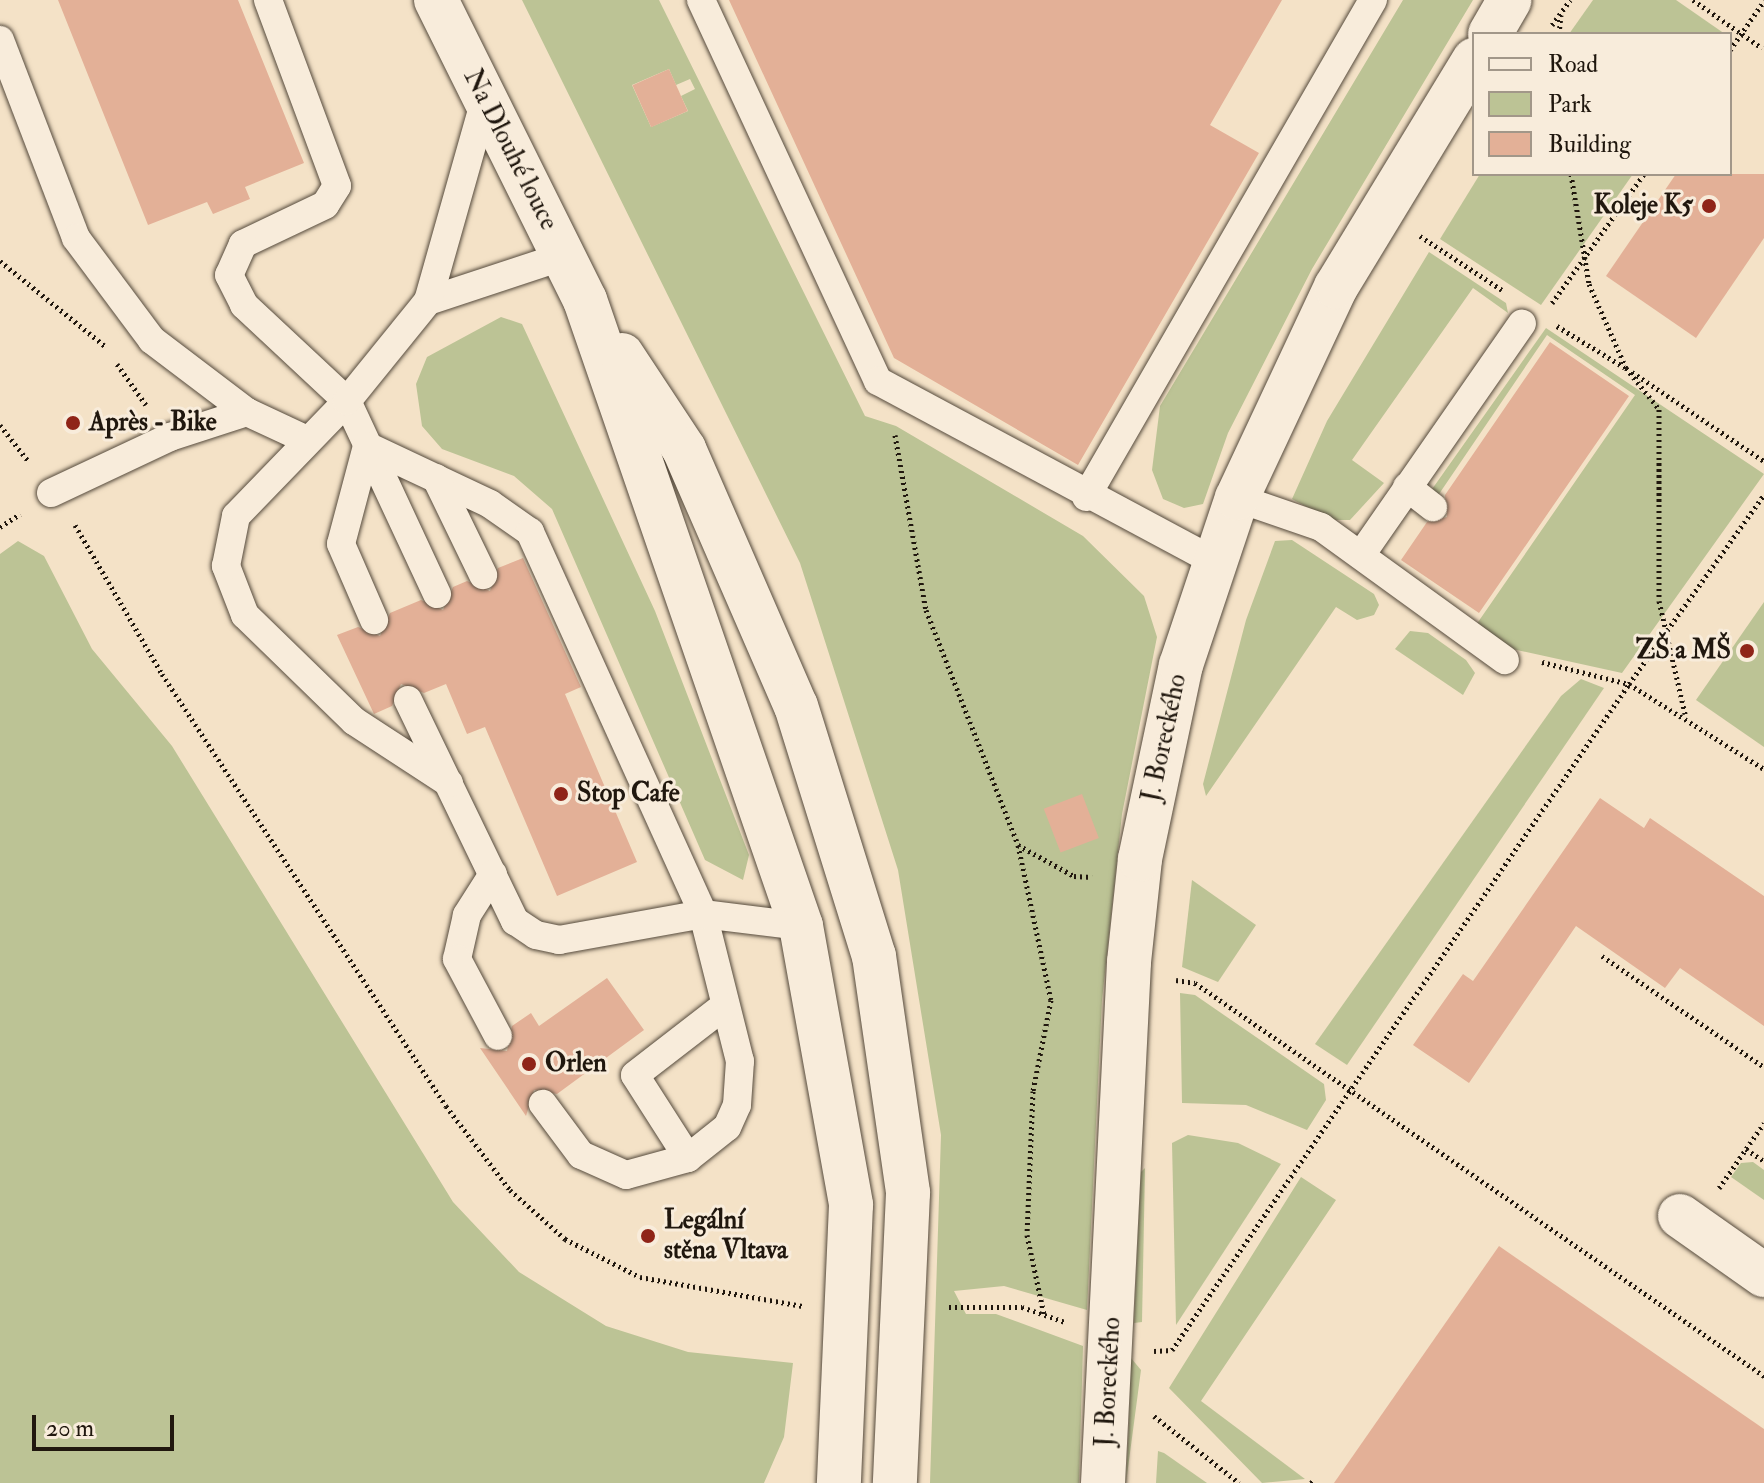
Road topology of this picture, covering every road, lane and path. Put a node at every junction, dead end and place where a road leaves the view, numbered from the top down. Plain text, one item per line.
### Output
1 (268, 0) edge
2 (436, 0) edge
3 (701, 0) edge
4 (1373, 0) edge
5 (1510, 0) edge
6 (1570, 0) edge
7 (1693, 0) edge
8 (1764, 1) edge
9 (1562, 10) junction
10 (1491, 32) edge
11 (1548, 32) edge
12 (1559, 32) edge
13 (1742, 33) junction
14 (0, 40) edge
15 (1732, 47) edge
16 (1762, 48) edge
17 (1472, 63) edge
18 (484, 103) junction
19 (1571, 176) edge
20 (1643, 176) edge
21 (1426, 221) dead end
22 (1417, 234) junction
23 (1410, 247) dead end
24 (564, 256) junction
25 (0, 261) edge
26 (1584, 261) junction
27 (1507, 293) dead end
28 (585, 300) junction
29 (428, 301) junction
30 (1522, 323) dead end
31 (1626, 368) junction
32 (347, 401) junction
33 (247, 412) junction
34 (0, 425) edge
35 (894, 431) dead end
36 (170, 437) junction
37 (307, 440) junction
38 (367, 446) junction
39 (1764, 461) edge
40 (436, 478) junction
41 (1407, 487) junction
42 (51, 493) junction
43 (1764, 495) edge
44 (1086, 497) junction
45 (1237, 498) junction
46 (1433, 507) dead end
47 (1361, 555) junction
48 (1213, 561) junction
49 (483, 575) dead end
50 (437, 594) dead end
51 (374, 620) dead end
52 (1667, 628) junction
53 (1505, 660) joint
54 (1629, 684) junction
55 (408, 700) dead end
56 (1686, 715) junction
57 (1764, 769) edge
58 (449, 783) junction
59 (1018, 845) junction
60 (493, 874) junction
61 (1137, 879) junction
62 (703, 914) junction
63 (801, 926) junction
64 (1602, 956) dead end
65 (1170, 965) dead end
66 (1169, 979) junction
67 (1169, 994) dead end
68 (723, 1007) junction
69 (498, 1036) dead end
70 (1764, 1067) edge
71 (1348, 1088) junction
72 (543, 1104) dead end
73 (1764, 1123) edge
74 (1746, 1149) junction
75 (688, 1158) junction
76 (1764, 1161) edge
77 (1687, 1221) joint
78 (1764, 1275) edge
79 (815, 1306) dead end
80 (936, 1307) dead end
81 (1044, 1314) junction
82 (1074, 1325) dead end
83 (1158, 1338) dead end
84 (1158, 1354) junction
85 (1157, 1366) dead end
86 (1764, 1376) edge
87 (1155, 1405) dead end
88 (839, 1483) edge
89 (895, 1483) edge
90 (1103, 1483) edge
91 (1239, 1483) edge

1 - 32 lane
2 - 18 main road, Na Dlouhé louce
3 - 44 lane
4 - 44 lane
5 - 10 main road
6 - 9 path
7 - 13 path
8 - 13 path
9 - 11 path
9 - 12 path
13 - 15 path
13 - 16 path
14 - 33 lane
17 - 45 main road, J. Boreckého
18 - 24 main road, Na Dlouhé louce
18 - 29 lane
19 - 26 path
20 - 26 path
21 - 22 path
22 - 23 path
22 - 27 path
24 - 28 main road, Na Dlouhé louce
24 - 29 lane
25 - 36 path
26 - 31 path
26 - 31 path
28 - 63 main road
28 - 89 main road
29 - 32 lane
30 - 41 lane
31 - 39 path
31 - 52 path
32 - 37 lane
32 - 38 lane
33 - 36 lane
33 - 37 lane
34 - 42 path
35 - 59 path
36 - 42 lane
37 - 58 lane
38 - 40 lane
38 - 50 lane
38 - 51 lane
40 - 49 lane
40 - 62 lane
41 - 46 lane
41 - 47 lane
42 - 79 path
43 - 52 path
44 - 48 lane
45 - 47 lane
45 - 48 main road, J. Boreckého
47 - 53 lane
48 - 61 main road, J. Boreckého
52 - 54 path
52 - 56 path
53 - 54 path
54 - 56 path
54 - 71 path
55 - 58 lane
56 - 57 path
58 - 60 lane
59 - 61 path
59 - 81 path
60 - 62 lane
60 - 69 lane
61 - 90 main road, J. Boreckého
62 - 63 lane
62 - 68 lane
63 - 88 main road
64 - 70 path
65 - 66 path
66 - 67 path
66 - 71 path
68 - 75 lane
68 - 75 lane
71 - 84 path
71 - 86 path
72 - 75 lane
73 - 74 path
74 - 76 path
74 - 77 path
77 - 78 main road
80 - 81 path
81 - 82 path
83 - 84 path
84 - 85 path
87 - 91 path

